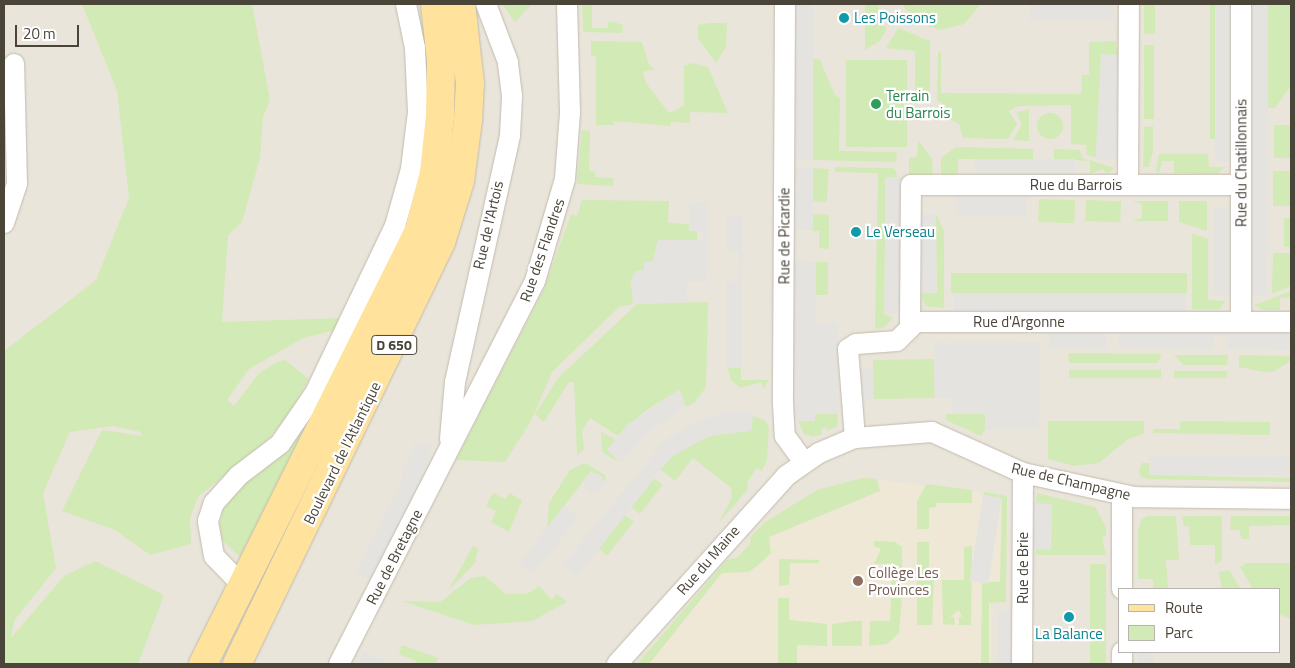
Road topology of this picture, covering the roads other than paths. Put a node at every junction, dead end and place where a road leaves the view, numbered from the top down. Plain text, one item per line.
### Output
1 (406, 4) edge
2 (436, 4) edge
3 (461, 4) edge
4 (486, 4) edge
5 (567, 4) edge
6 (785, 4) edge
7 (1129, 4) edge
8 (1241, 4) edge
9 (14, 64) dead end
10 (10, 96) edge
11 (1128, 185) junction
12 (1241, 185) junction
13 (4, 223) edge
14 (1242, 322) junction
15 (1291, 322) edge
16 (910, 324) junction
17 (855, 438) junction
18 (449, 449) junction
19 (804, 462) junction
20 (1023, 473) junction
21 (1122, 495) junction
22 (1291, 499) edge
23 (240, 583) junction
24 (1122, 588) edge
25 (203, 664) edge
26 (237, 664) edge
27 (339, 664) edge
28 (617, 664) edge
29 (1022, 664) edge

1 - 23 street
2 - 23 main road, Boulevard de l'Atlantique / D 650
3 - 26 main road, Boulevard de l'Atlantique / D 650
4 - 18 street, Rue de l'Artois
5 - 18 street, Rue des Flandres
6 - 19 street, Rue de Picardie
7 - 11 street
8 - 12 street, Rue du Chatillonnais
9 - 10 street
10 - 13 street
11 - 12 street, Rue du Barrois
11 - 16 street, Rue du Barrois
12 - 14 street, Rue du Chatillonnais
14 - 15 street, Rue d'Argonne
14 - 16 street, Rue d'Argonne
16 - 17 street
17 - 19 street, Rue de Champagne
17 - 20 street, Rue de Champagne
18 - 27 street, Rue de Bretagne
19 - 28 street, Rue du Maine
20 - 21 street, Rue de Champagne
20 - 29 street, Rue de Brie
21 - 22 street, Rue de Champagne
21 - 24 street
23 - 25 main road, Boulevard de l'Atlantique / D 650

